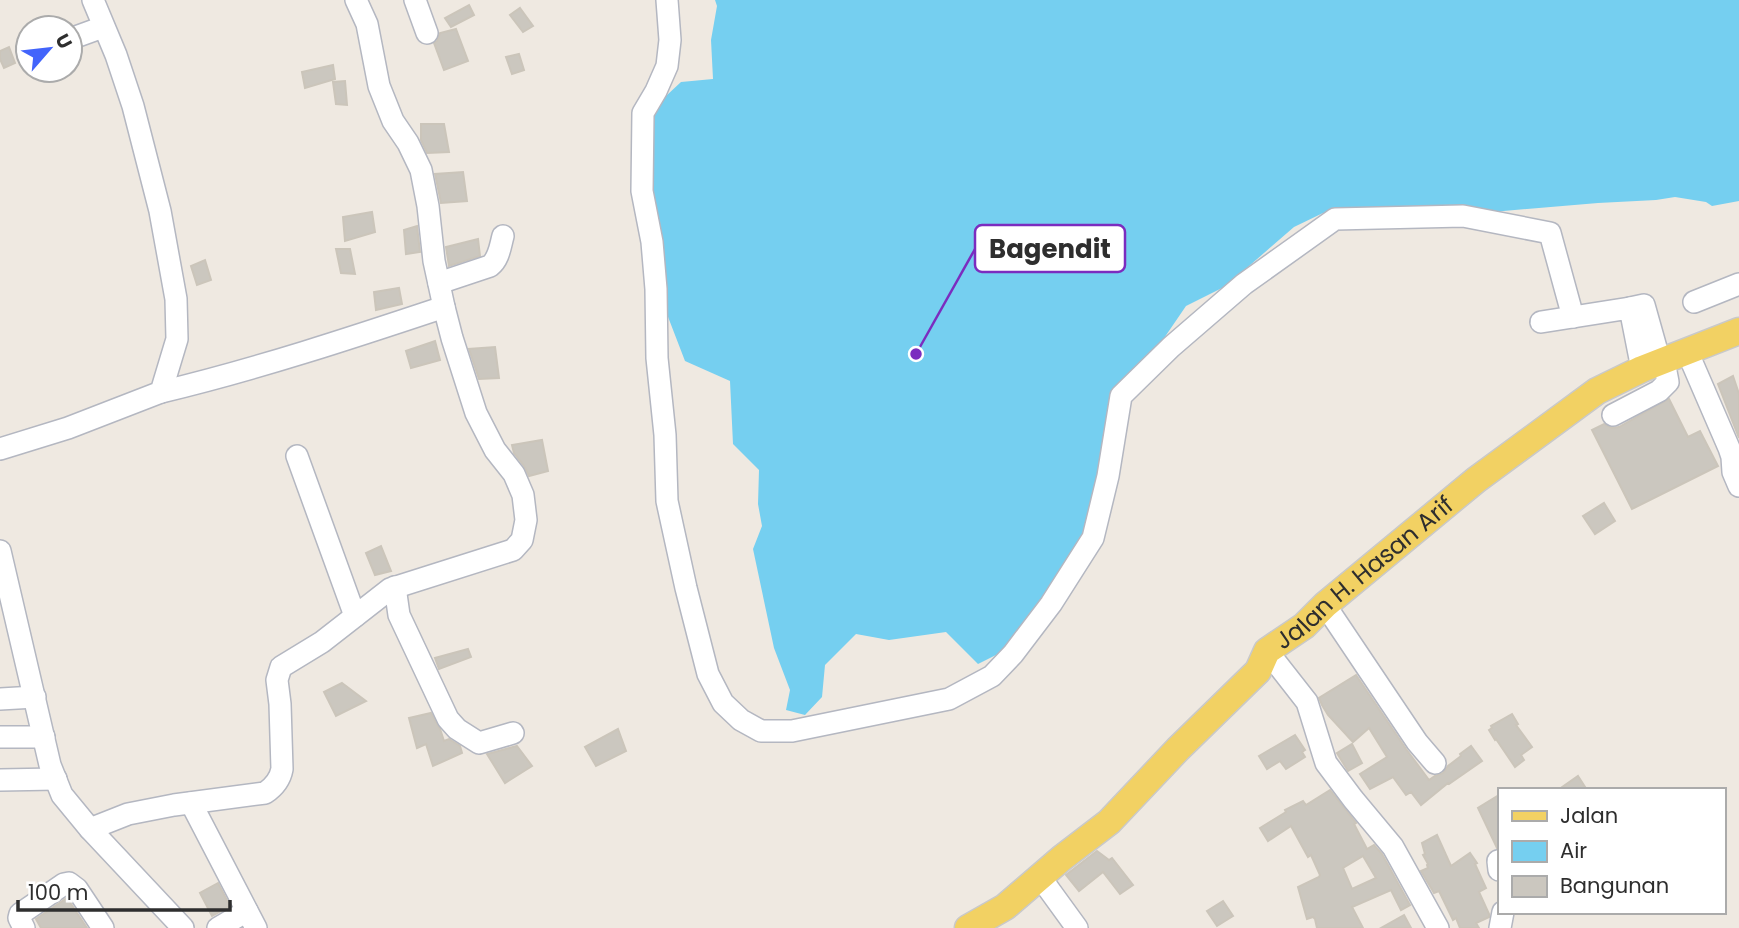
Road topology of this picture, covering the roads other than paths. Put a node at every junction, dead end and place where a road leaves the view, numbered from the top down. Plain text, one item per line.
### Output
1 (93, 0) edge
2 (356, 0) edge
3 (415, 0) edge
4 (667, 0) edge
5 (103, 27) junction
6 (427, 33) dead end
7 (84, 34) edge
8 (502, 236) dead end
9 (439, 283) junction
10 (1739, 284) edge
11 (1694, 302) dead end
12 (444, 307) junction
13 (1573, 317) junction
14 (1541, 323) dead end
15 (1739, 331) edge
16 (1663, 361) junction
17 (161, 392) junction
18 (1613, 415) dead end
19 (0, 449) edge
20 (297, 456) dead end
21 (1739, 486) edge
22 (0, 551) edge
23 (395, 587) junction
24 (1325, 605) junction
25 (355, 616) junction
26 (1267, 652) junction
27 (34, 697) junction
28 (0, 699) edge
29 (513, 733) dead end
30 (0, 737) edge
31 (44, 737) junction
32 (1436, 763) dead end
33 (55, 779) junction
34 (0, 780) edge
35 (191, 803) junction
36 (90, 829) junction
37 (1040, 877) junction
38 (251, 919) edge
39 (24, 928) edge
40 (103, 928) edge
41 (183, 928) edge
42 (218, 928) edge
43 (968, 928) edge
44 (1077, 928) edge
45 (1438, 928) edge

1 - 5 street
2 - 9 street
3 - 6 street
4 - 13 street
5 - 7 street
5 - 17 street
8 - 9 street
9 - 12 street
10 - 11 street
12 - 17 street
12 - 23 street
13 - 14 street
13 - 16 street
15 - 16 main road, Jalan H. Hasan Arif
16 - 18 street
16 - 21 street
16 - 24 main road, Jalan H. Hasan Arif
17 - 19 street
20 - 25 street
22 - 27 street
23 - 25 street
23 - 29 street
24 - 26 main road, Jalan H. Hasan Arif
24 - 32 street
25 - 35 street
26 - 37 main road, Jalan H. Hasan Arif
26 - 45 street
27 - 28 street
27 - 31 street
30 - 31 street
31 - 33 street
33 - 34 street
33 - 36 street
35 - 36 street
35 - 38 street
36 - 41 street
37 - 43 main road, Jalan H. Hasan Arif
37 - 44 street
38 - 42 street
39 - 40 street

